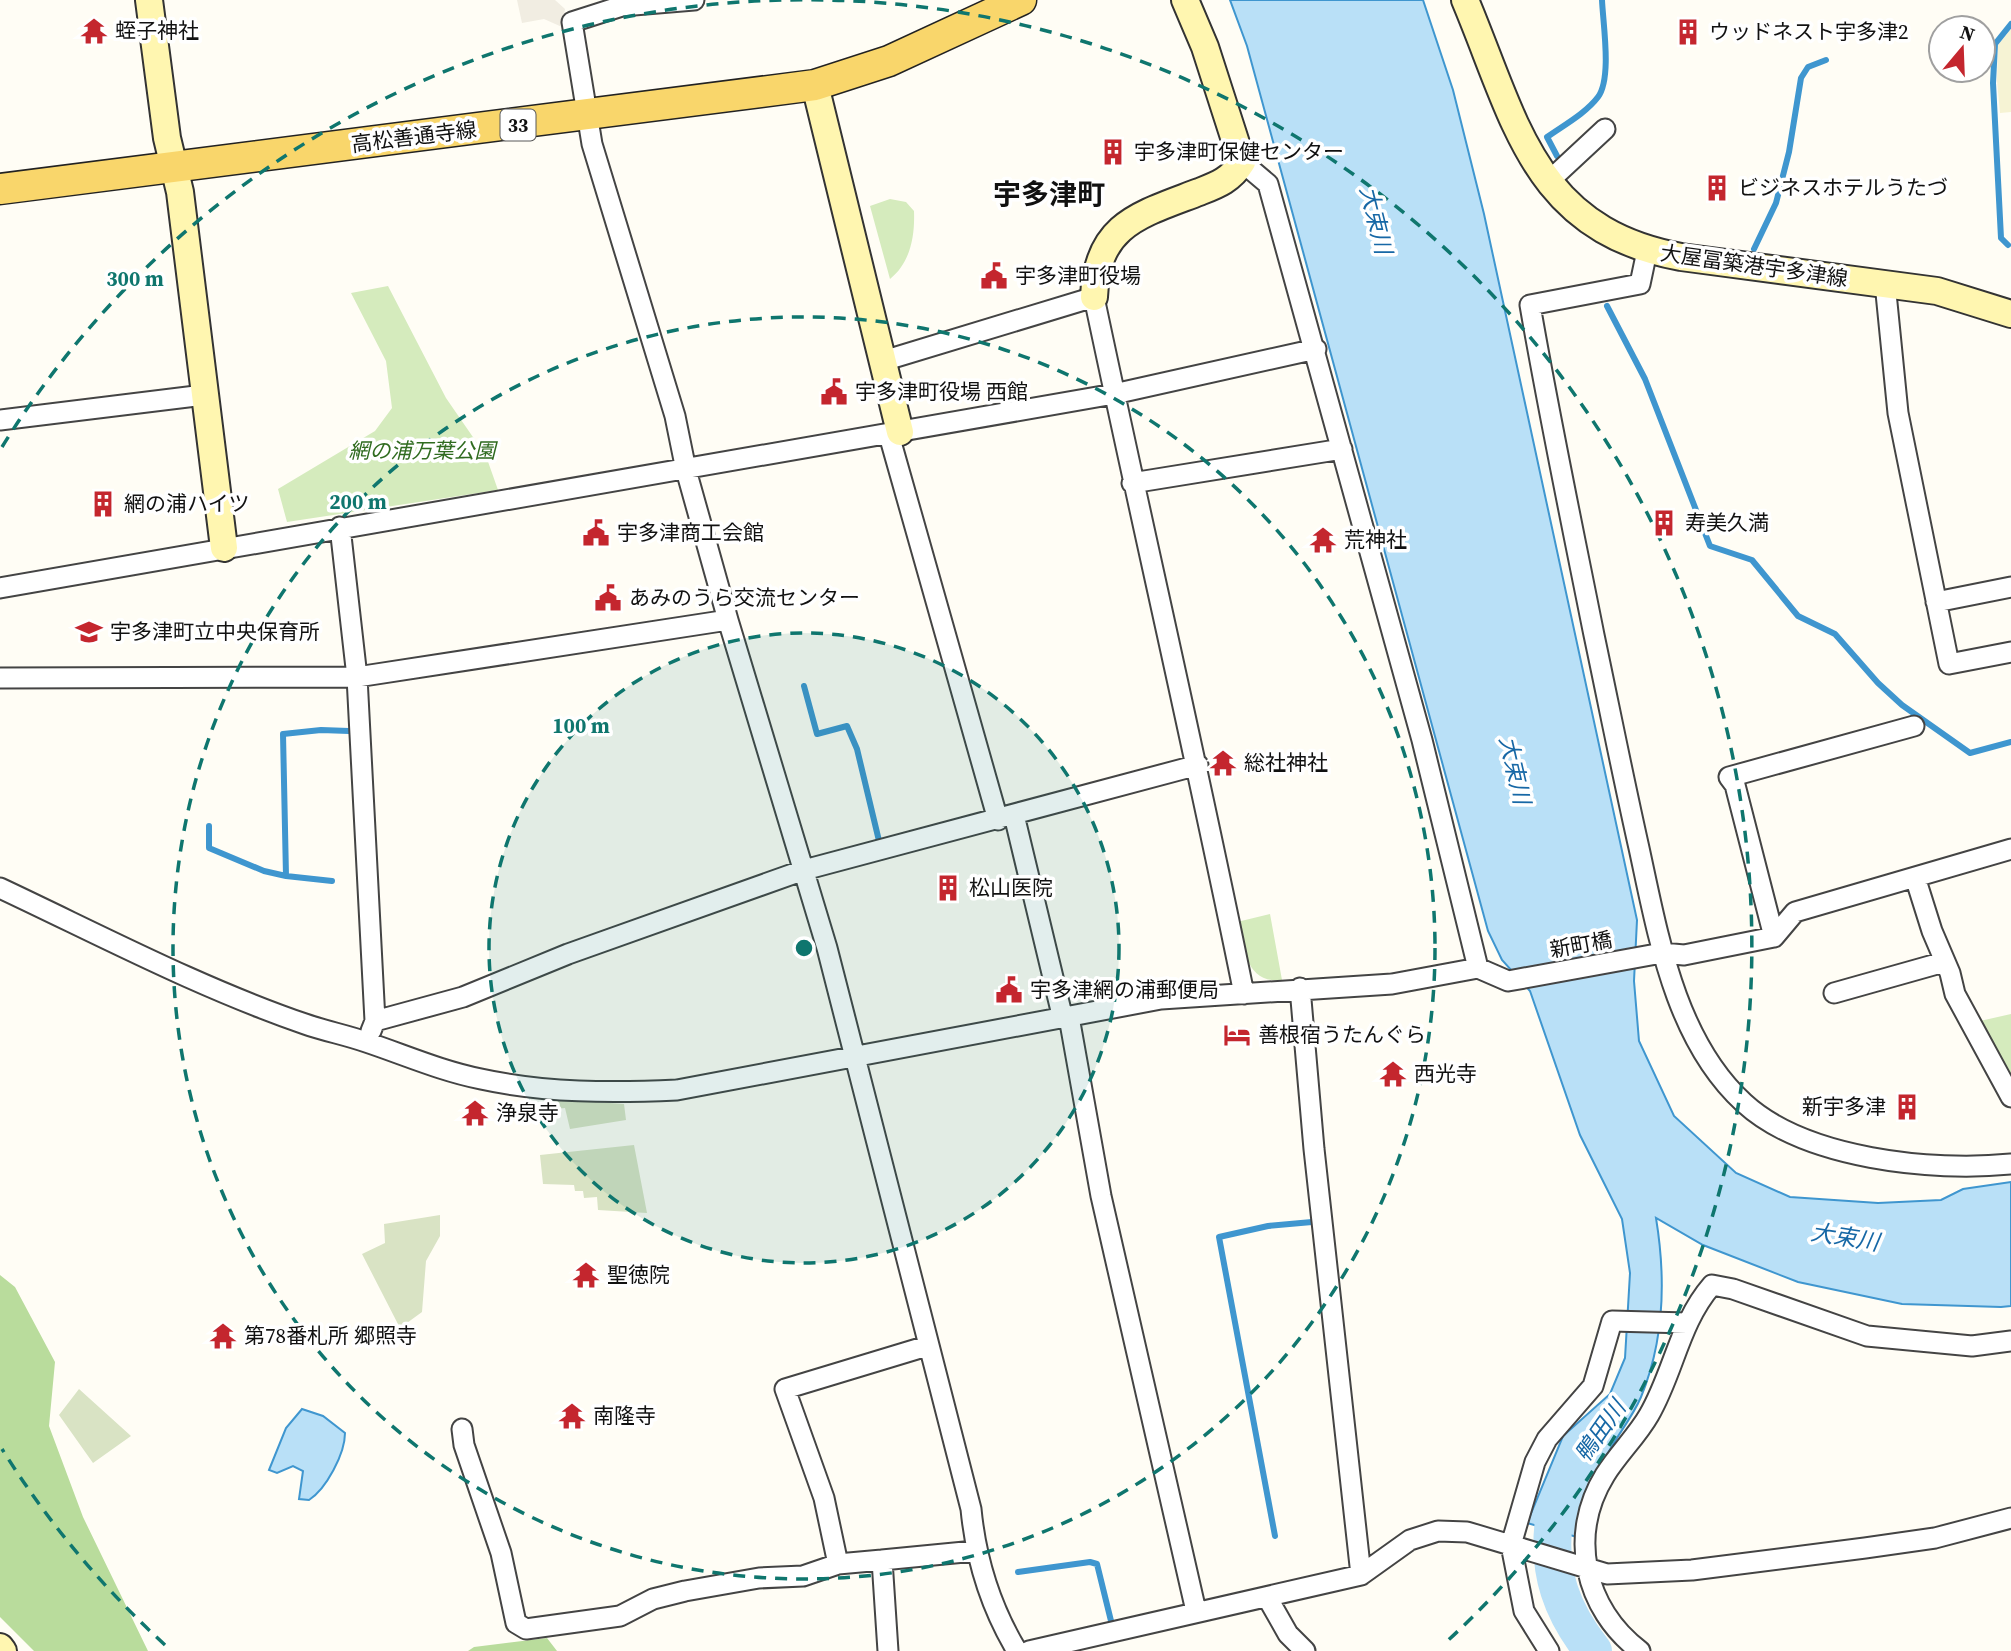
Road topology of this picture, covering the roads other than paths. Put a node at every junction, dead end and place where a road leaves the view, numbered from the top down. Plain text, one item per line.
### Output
1 (149, 0) edge
2 (694, 0) edge
3 (1020, 0) edge
4 (1185, 0) edge
5 (1465, 0) edge
6 (621, 3) edge
7 (815, 85) junction
8 (587, 116) junction
9 (1605, 130) dead end
10 (1242, 162) junction
11 (173, 167) junction
12 (1548, 182) junction
13 (0, 189) edge
14 (1647, 251) junction
15 (1885, 283) junction
16 (1094, 297) junction
17 (2011, 314) edge
18 (1316, 349) junction
19 (883, 361) junction
20 (1114, 394) junction
21 (204, 395) junction
22 (0, 420) edge
23 (895, 433) junction
24 (1342, 449) junction
25 (686, 470) junction
26 (1132, 483) junction
27 (340, 527) junction
28 (224, 548) junction
29 (2011, 587) edge
30 (0, 588) edge
31 (1936, 602) junction
32 (729, 620) junction
33 (2011, 652) edge
34 (357, 677) junction
35 (0, 678) edge
36 (1914, 726) dead end
37 (1198, 765) junction
38 (1006, 817) junction
39 (2011, 849) edge
40 (804, 870) junction
41 (1915, 877) junction
42 (0, 888) edge
43 (1774, 937) junction
44 (1662, 953) junction
45 (1944, 962) junction
46 (1478, 968) junction
47 (1300, 988) junction
48 (1834, 993) dead end
49 (1244, 994) junction
50 (1066, 1018) junction
51 (375, 1021) junction
52 (368, 1042) junction
53 (854, 1055) junction
54 (2011, 1097) edge
55 (2011, 1164) edge
56 (1686, 1323) junction
57 (2011, 1341) edge
58 (928, 1346) junction
59 (462, 1429) dead end
60 (2011, 1518) edge
61 (1511, 1545) junction
62 (975, 1551) junction
63 (882, 1560) junction
64 (838, 1564) junction
65 (1585, 1566) junction
66 (1362, 1575) junction
67 (1268, 1597) junction
68 (1196, 1611) junction
69 (888, 1651) edge
70 (1017, 1651) edge
71 (1029, 1651) edge
72 (1305, 1651) edge
73 (1549, 1651) edge
74 (1640, 1651) edge

1 - 11 street
2 - 6 street
3 - 7 main road, 高松善通寺線 / 33
4 - 10 street
5 - 12 street, 大屋冨築港宇多津線
6 - 8 street
7 - 8 main road, 高松善通寺線 / 33
7 - 19 street
8 - 11 main road, 高松善通寺線 / 33
8 - 25 street
9 - 12 street
10 - 16 street
10 - 18 street
11 - 13 main road, 高松善通寺線 / 33
11 - 21 street
12 - 14 street, 大屋冨築港宇多津線
14 - 15 street, 大屋冨築港宇多津線
14 - 44 street
15 - 17 street, 大屋冨築港宇多津線
15 - 31 street
16 - 19 street
16 - 20 street
18 - 20 street
18 - 24 street
19 - 23 street
20 - 23 street
20 - 26 street
21 - 22 street
21 - 28 street
23 - 25 street
23 - 38 street
24 - 26 street
24 - 46 street
25 - 27 street
25 - 32 street
26 - 37 street
27 - 28 street
27 - 34 street
28 - 30 street
29 - 31 street
31 - 33 street
32 - 34 street
32 - 40 street
34 - 35 street
34 - 51 street
36 - 43 street
37 - 38 street
37 - 49 street
38 - 40 street
38 - 50 street
39 - 41 street
40 - 51 street
40 - 53 street
41 - 43 street
41 - 45 street
42 - 52 street
43 - 44 street, 新町橋
44 - 46 street, 新町橋
44 - 55 street
45 - 48 street
45 - 54 street
46 - 47 street
47 - 49 street
47 - 66 street
49 - 50 street
50 - 53 street
50 - 68 street
51 - 52 street
52 - 53 street
53 - 58 street
56 - 57 street
56 - 61 street
56 - 65 street
58 - 62 street
58 - 64 street
59 - 64 street
60 - 65 street
61 - 65 street
61 - 66 street
61 - 73 street
62 - 63 street
62 - 70 street
63 - 64 street
63 - 69 street
65 - 74 street
66 - 67 street
67 - 68 street
67 - 72 street
68 - 71 street

